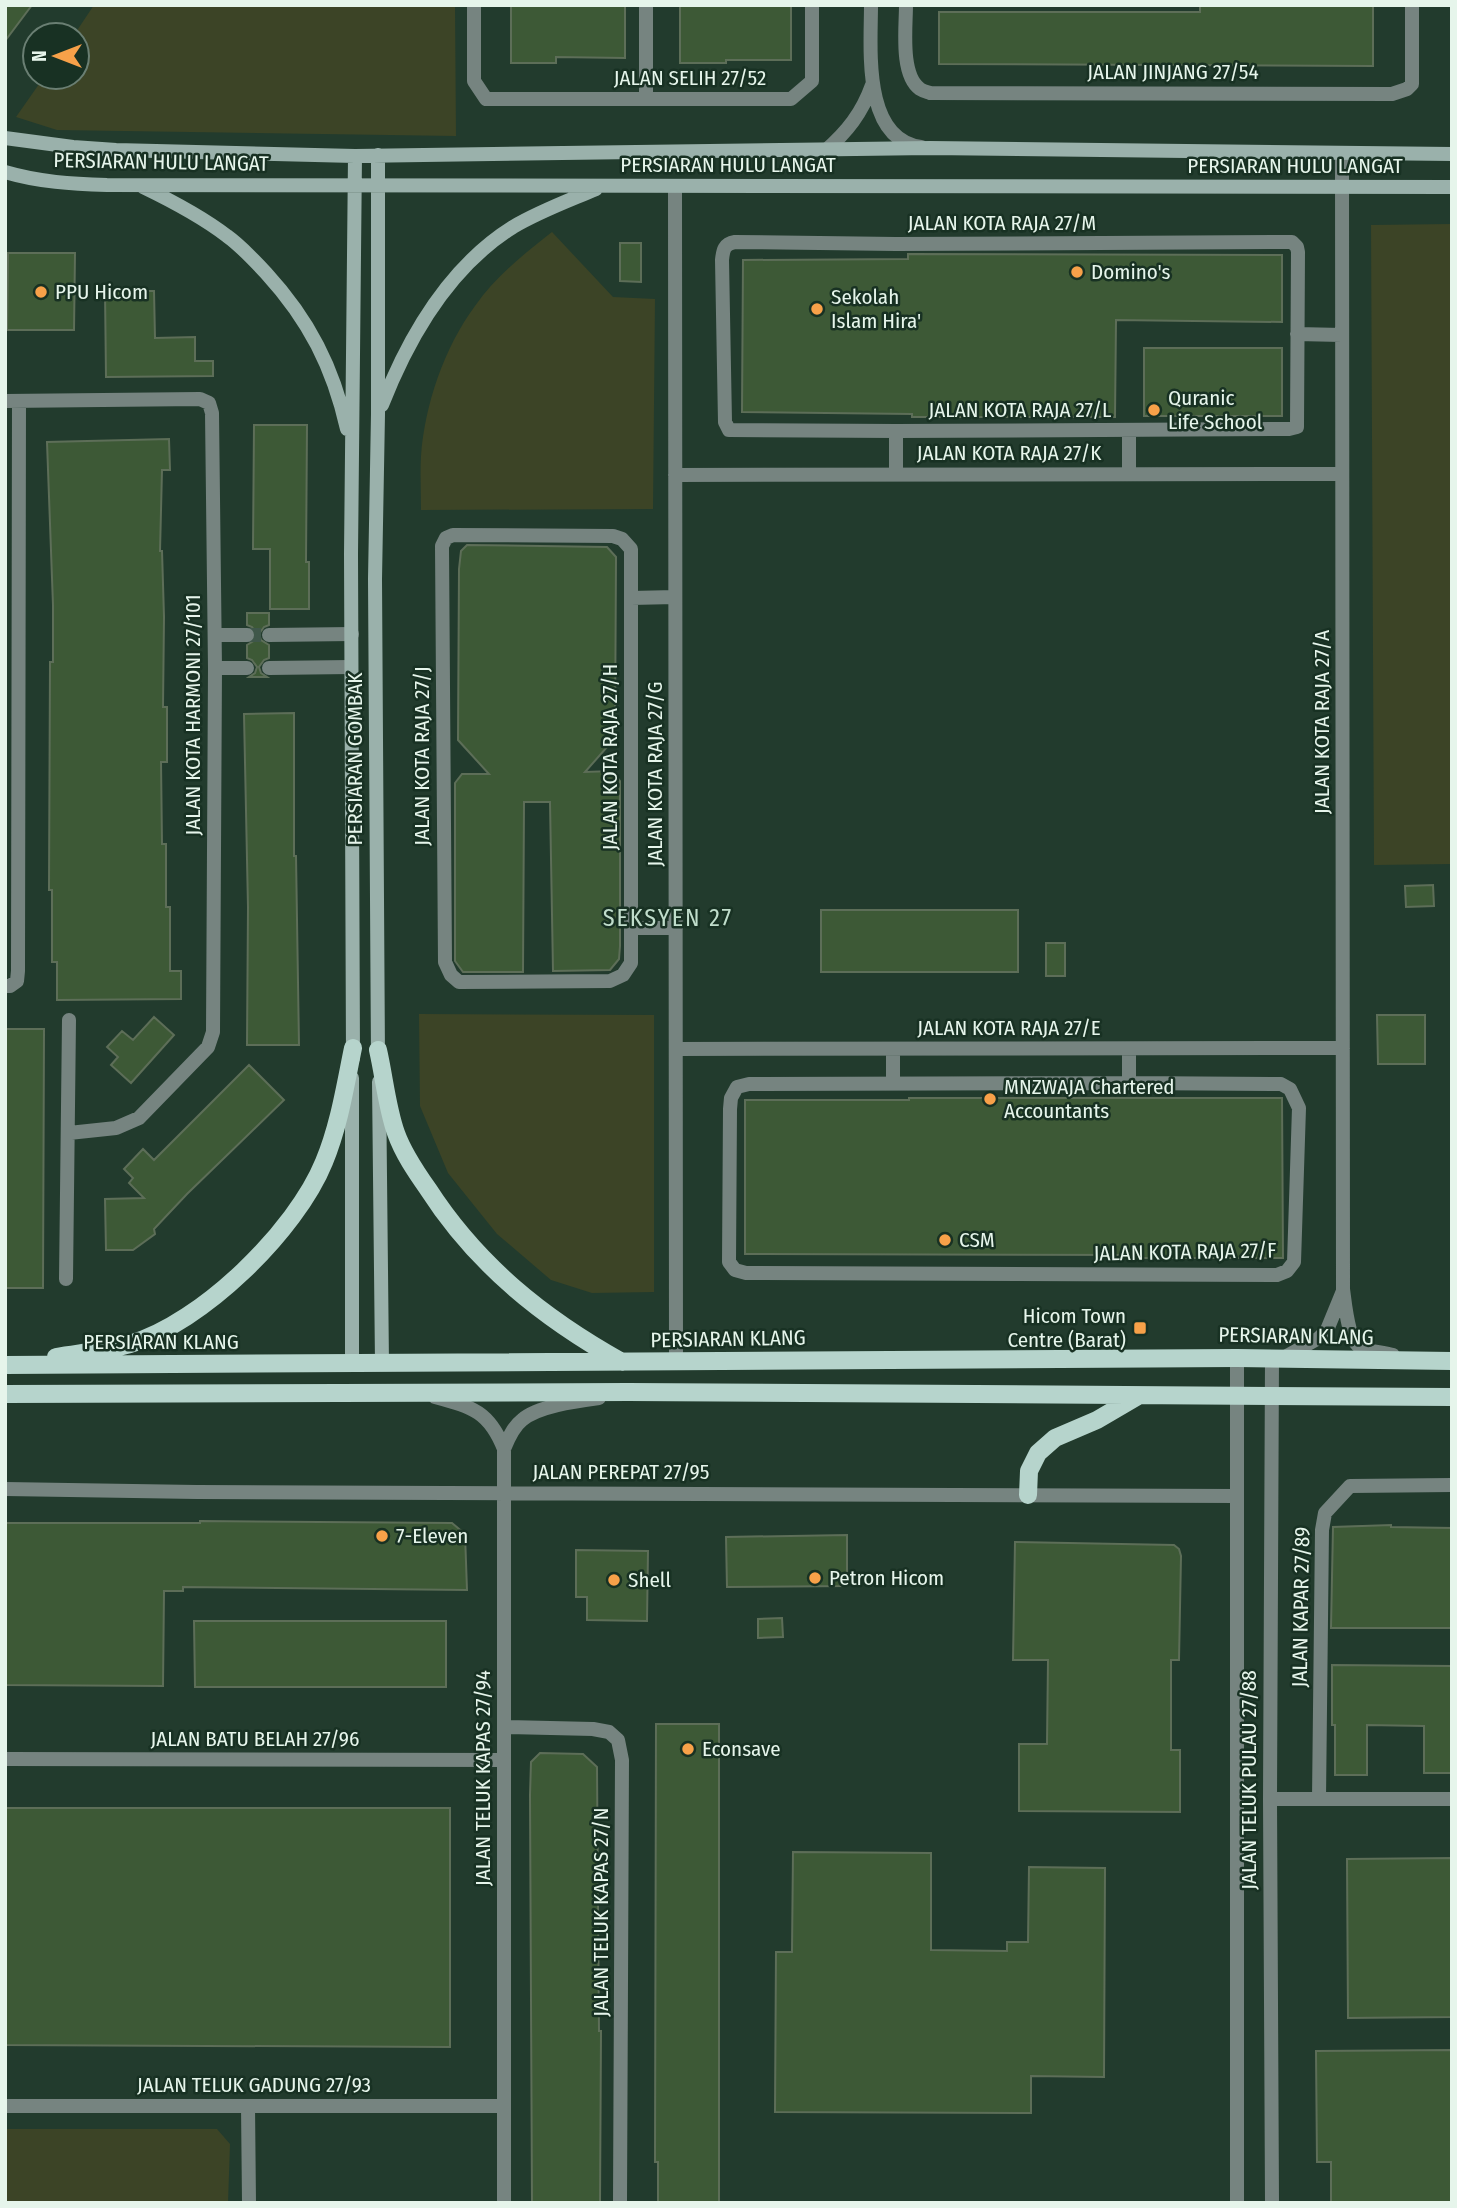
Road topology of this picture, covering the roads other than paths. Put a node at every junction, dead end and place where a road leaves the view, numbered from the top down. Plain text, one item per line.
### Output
1 (474, 5) edge
2 (646, 5) edge
3 (813, 5) edge
4 (871, 5) edge
5 (906, 5) edge
6 (1412, 5) edge
7 (872, 85) junction
8 (646, 99) junction
9 (5, 138) edge
10 (930, 148) junction
11 (825, 150) junction
12 (1342, 154) junction
13 (1452, 154) edge
14 (378, 155) junction
15 (355, 156) junction
16 (5, 172) edge
17 (139, 185) junction
18 (355, 186) junction
19 (379, 186) junction
20 (604, 186) junction
21 (675, 186) junction
22 (1342, 187) junction
23 (1452, 187) edge
24 (1297, 334) junction
25 (1342, 335) junction
26 (12, 401) edge
27 (379, 414) junction
28 (1298, 423) joint
29 (739, 431) joint
30 (896, 431) junction
31 (1129, 431) junction
32 (352, 454) junction
33 (896, 474) junction
34 (1129, 474) junction
35 (1342, 474) junction
36 (675, 475) junction
37 (622, 539) joint
38 (675, 597) junction
39 (631, 598) junction
40 (352, 634) junction
41 (215, 635) junction
42 (247, 635) tunnel mouth
43 (269, 635) tunnel mouth
44 (351, 667) junction
45 (215, 668) junction
46 (247, 668) dead end
47 (269, 668) dead end
48 (631, 928) junction
49 (676, 928) junction
50 (623, 975) joint
51 (11, 984) edge
52 (69, 1020) dead end
53 (353, 1048) junction
54 (1343, 1048) junction
55 (378, 1049) junction
56 (676, 1049) junction
57 (893, 1049) junction
58 (1129, 1049) junction
59 (1129, 1083) junction
60 (893, 1084) junction
61 (69, 1133) junction
62 (66, 1279) dead end
63 (1343, 1290) junction
64 (1237, 1358) junction
65 (1277, 1358) junction
66 (1419, 1360) junction
67 (1452, 1361) edge
68 (676, 1362) junction
69 (623, 1363) junction
70 (352, 1364) junction
71 (382, 1364) junction
72 (7, 1365) edge
73 (628, 1392) junction
74 (420, 1393) junction
75 (5, 1394) edge
76 (1138, 1396) junction
77 (1237, 1396) junction
78 (1271, 1396) junction
79 (1452, 1396) edge
80 (504, 1449) junction
81 (1452, 1485) edge
82 (5, 1489) edge
83 (504, 1493) junction
84 (1028, 1495) junction
85 (1237, 1496) junction
86 (504, 1727) junction
87 (5, 1759) edge
88 (504, 1760) junction
89 (1269, 1799) junction
90 (1319, 1799) junction
91 (1452, 1799) edge
92 (5, 2106) edge
93 (248, 2106) junction
94 (503, 2106) junction
95 (250, 2203) edge
96 (504, 2203) edge
97 (620, 2203) edge
98 (1237, 2203) edge
99 (1272, 2203) edge

1 - 8 street, JALAN SELIH 27/52
2 - 8 street
3 - 8 street, JALAN SELIH 27/52
4 - 7 street
5 - 6 street, JALAN JINJANG 27/54
7 - 10 street
7 - 11 street
9 - 15 main road, PERSIARAN HULU LANGAT
10 - 11 main road, PERSIARAN HULU LANGAT
10 - 12 main road, PERSIARAN HULU LANGAT
11 - 14 main road, PERSIARAN HULU LANGAT
12 - 13 main road, PERSIARAN HULU LANGAT
12 - 22 street, JALAN KOTA RAJA 27/A
14 - 15 main road, PERSIARAN HULU LANGAT
14 - 19 main road, PERSIARAN GOMBAK
15 - 18 main road, PERSIARAN GOMBAK
16 - 17 main road, PERSIARAN HULU LANGAT
17 - 18 main road, PERSIARAN HULU LANGAT
17 - 32 main road
18 - 19 main road, PERSIARAN HULU LANGAT
18 - 32 main road, PERSIARAN GOMBAK
19 - 20 main road, PERSIARAN HULU LANGAT
19 - 27 main road, PERSIARAN GOMBAK
20 - 21 main road, PERSIARAN HULU LANGAT
20 - 27 main road
21 - 22 main road, PERSIARAN HULU LANGAT
21 - 36 street, JALAN KOTA RAJA 27/G
22 - 23 main road, PERSIARAN HULU LANGAT
22 - 25 street, JALAN KOTA RAJA 27/A
24 - 25 street
24 - 28 street, JALAN KOTA RAJA 27/M
24 - 29 street, JALAN KOTA RAJA 27/M
25 - 35 street, JALAN KOTA RAJA 27/A
26 - 41 street, JALAN KOTA HARMONI 27/101
26 - 51 street
27 - 55 main road, PERSIARAN GOMBAK
28 - 31 street, JALAN KOTA RAJA 27/L
29 - 30 street, JALAN KOTA RAJA 27/L
30 - 31 street, JALAN KOTA RAJA 27/L
30 - 33 street
31 - 34 street
32 - 40 main road, PERSIARAN GOMBAK
33 - 34 street, JALAN KOTA RAJA 27/K
33 - 36 street, JALAN KOTA RAJA 27/K
34 - 35 street, JALAN KOTA RAJA 27/K
35 - 54 street, JALAN KOTA RAJA 27/A
36 - 38 street, JALAN KOTA RAJA 27/G
37 - 39 street, JALAN KOTA RAJA 27/H
37 - 50 street, JALAN KOTA RAJA 27/J
38 - 39 street
38 - 49 street, JALAN KOTA RAJA 27/G
39 - 48 street, JALAN KOTA RAJA 27/H
40 - 43 street
40 - 44 main road, PERSIARAN GOMBAK
41 - 42 street
41 - 45 street, JALAN KOTA HARMONI 27/101
44 - 47 street
44 - 53 main road, PERSIARAN GOMBAK
45 - 46 street
45 - 61 street, JALAN KOTA HARMONI 27/101
48 - 49 street
48 - 50 street, JALAN KOTA RAJA 27/H
49 - 56 street, JALAN KOTA RAJA 27/G
52 - 61 street
53 - 70 main road, PERSIARAN GOMBAK
53 - 72 main road
54 - 58 street, JALAN KOTA RAJA 27/E
54 - 63 street, JALAN KOTA RAJA 27/A
55 - 69 main road
55 - 71 main road, PERSIARAN GOMBAK
56 - 57 street, JALAN KOTA RAJA 27/E
56 - 68 street, JALAN KOTA RAJA 27/G
57 - 58 street, JALAN KOTA RAJA 27/E
57 - 60 street
58 - 59 street
59 - 60 street, JALAN KOTA RAJA 27/F
59 - 60 street, JALAN KOTA RAJA 27/F
61 - 62 street
63 - 65 street, JALAN KOTA RAJA 27/A
63 - 66 street, JALAN KOTA RAJA 27/A
64 - 65 main road, PERSIARAN KLANG
64 - 68 main road, PERSIARAN KLANG
64 - 77 street, JALAN TELUK PULAU 27/88
65 - 66 main road, PERSIARAN KLANG
65 - 78 street, JALAN TELUK PULAU 27/88
66 - 67 main road, PERSIARAN KLANG
68 - 69 main road, PERSIARAN KLANG
69 - 71 main road, PERSIARAN KLANG
70 - 71 main road, PERSIARAN KLANG
70 - 72 main road, PERSIARAN KLANG
73 - 74 main road
73 - 76 main road
73 - 80 street
74 - 75 main road
74 - 80 street
76 - 77 main road
76 - 84 main road
77 - 78 main road
77 - 85 street, JALAN TELUK PULAU 27/88
78 - 79 main road
78 - 89 street, JALAN TELUK PULAU 27/88
80 - 83 street, JALAN TELUK KAPAS 27/94
81 - 90 street, JALAN KAPAR 27/89
82 - 83 street, JALAN PEREPAT 27/95
83 - 84 street, JALAN PEREPAT 27/95
83 - 86 street, JALAN TELUK KAPAS 27/94
84 - 85 street, JALAN PEREPAT 27/95
85 - 98 street, JALAN TELUK PULAU 27/88
86 - 88 street, JALAN TELUK KAPAS 27/94
86 - 97 street, JALAN TELUK KAPAS 27/N
87 - 88 street, JALAN BATU BELAH 27/96
88 - 94 street, JALAN TELUK KAPAS 27/94
89 - 90 street
89 - 99 street, JALAN TELUK PULAU 27/88
90 - 91 street
92 - 93 street, JALAN TELUK GADUNG 27/93
93 - 94 street, JALAN TELUK GADUNG 27/93
93 - 95 street
94 - 96 street, JALAN TELUK KAPAS 27/94

